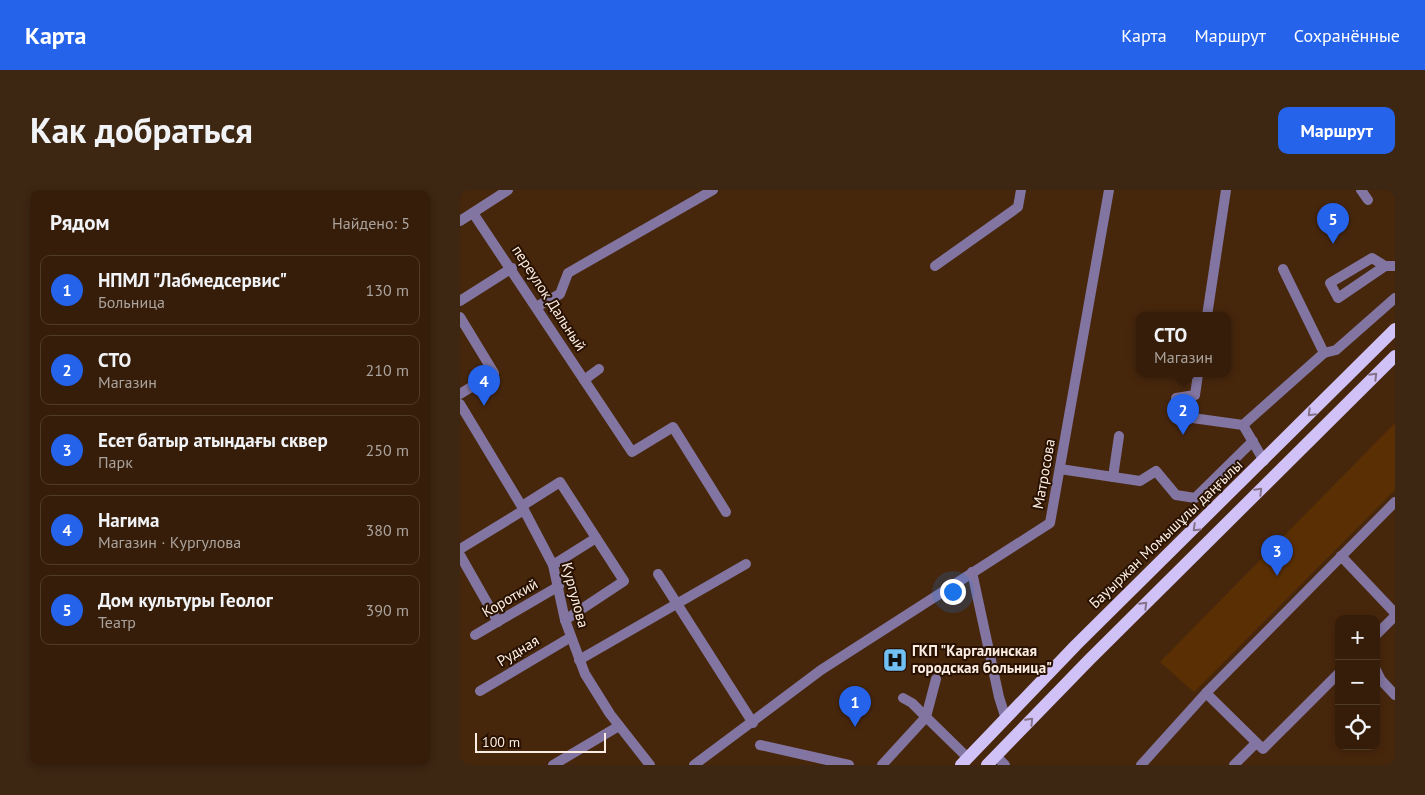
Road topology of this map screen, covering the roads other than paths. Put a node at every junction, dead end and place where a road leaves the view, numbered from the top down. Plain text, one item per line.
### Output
1 (508, 190) edge
2 (713, 190) edge
3 (1022, 190) edge
4 (1109, 190) edge
5 (1226, 190) edge
6 (1361, 190) edge
7 (1368, 200) dead end
8 (473, 212) junction
9 (460, 221) edge
10 (935, 266) dead end
11 (1390, 266) edge
12 (512, 268) junction
13 (1283, 269) dead end
14 (1395, 298) edge
15 (460, 301) edge
16 (538, 306) junction
17 (1208, 312) edge
18 (460, 317) edge
19 (1395, 329) edge
20 (1324, 353) junction
21 (1395, 356) edge
22 (599, 369) dead end
23 (1198, 377) edge
24 (584, 380) junction
25 (460, 394) edge
26 (460, 404) edge
27 (1243, 426) junction
28 (1119, 436) dead end
29 (1252, 440) junction
30 (1264, 461) junction
31 (1060, 469) junction
32 (1113, 477) junction
33 (1395, 502) edge
34 (523, 508) junction
35 (726, 512) dead end
36 (596, 538) junction
37 (460, 549) edge
38 (460, 554) edge
39 (1341, 556) junction
40 (746, 564) dead end
41 (553, 565) junction
42 (972, 572) junction
43 (658, 574) dead end
44 (559, 586) junction
45 (679, 604) junction
46 (1395, 615) edge
47 (565, 620) junction
48 (498, 622) junction
49 (1380, 631) edge
50 (475, 635) dead end
51 (571, 637) junction
52 (1076, 645) junction
53 (579, 660) junction
54 (1089, 660) junction
55 (1335, 677) edge
56 (936, 678) dead end
57 (1380, 680) edge
58 (480, 691) dead end
59 (1206, 693) junction
60 (1395, 695) edge
61 (903, 698) dead end
62 (926, 717) junction
63 (1006, 719) junction
64 (752, 722) junction
65 (619, 726) junction
66 (982, 743) junction
67 (1256, 743) junction
68 (760, 745) dead end
69 (991, 760) edge
70 (965, 762) edge
71 (553, 765) edge
72 (650, 765) edge
73 (694, 765) edge
74 (849, 765) edge
75 (882, 765) edge
76 (1005, 765) edge
77 (1141, 765) edge
78 (1234, 765) edge

1 - 8 street
2 - 16 street
3 - 10 street
4 - 31 street, Матросова
5 - 17 street
6 - 7 street
8 - 9 street
8 - 12 street, переулок Дальный
11 - 11 street
12 - 15 street
12 - 16 street, переулок Дальный
13 - 20 street
14 - 20 street
16 - 24 street, переулок Дальный
18 - 25 street
19 -> 30 main road, Бауыржан Момышұлы даңғылы
20 - 27 street
54 -> 21 main road
22 - 24 street
23 - 27 street
24 - 35 street, переулок Дальный
26 - 34 street, Кургулова
27 - 29 street
28 - 32 street
29 - 30 street
29 - 32 street
30 -> 52 main road, Бауыржан Момышұлы даңғылы
31 - 32 street
31 - 42 street, Матросова
33 - 39 street
34 - 36 street
34 - 37 street
34 - 41 street, Кургулова
36 - 41 street
36 - 47 street
38 - 48 street
39 - 46 street
39 - 59 street
40 - 45 street
41 - 44 street, Кургулова
42 - 63 street
42 - 64 street, Матросова
43 - 45 street
44 - 47 street, Кургулова
44 - 48 street, Короткий
45 - 53 street
45 - 64 street
46 - 49 street
47 - 51 street, Кургулова
48 - 50 street, Короткий
51 - 53 street, Кургулова
51 - 58 street, Рудная
52 - 54 main road
52 - 63 main road, Бауыржан Момышұлы даңғылы
53 - 65 street, Кургулова
69 -> 54 main road
55 - 67 street
56 - 62 street
57 - 60 street
59 - 67 street
59 - 77 street
61 - 62 street
62 - 70 street
62 - 75 street
63 - 66 main road, Бауыржан Момышұлы даңғылы
64 - 73 street, Матросова
65 - 71 street
65 - 72 street, Кургулова
66 - 69 main road
66 - 70 main road, Бауыржан Момышұлы даңғылы
67 - 78 street
68 - 74 street
69 - 76 street

